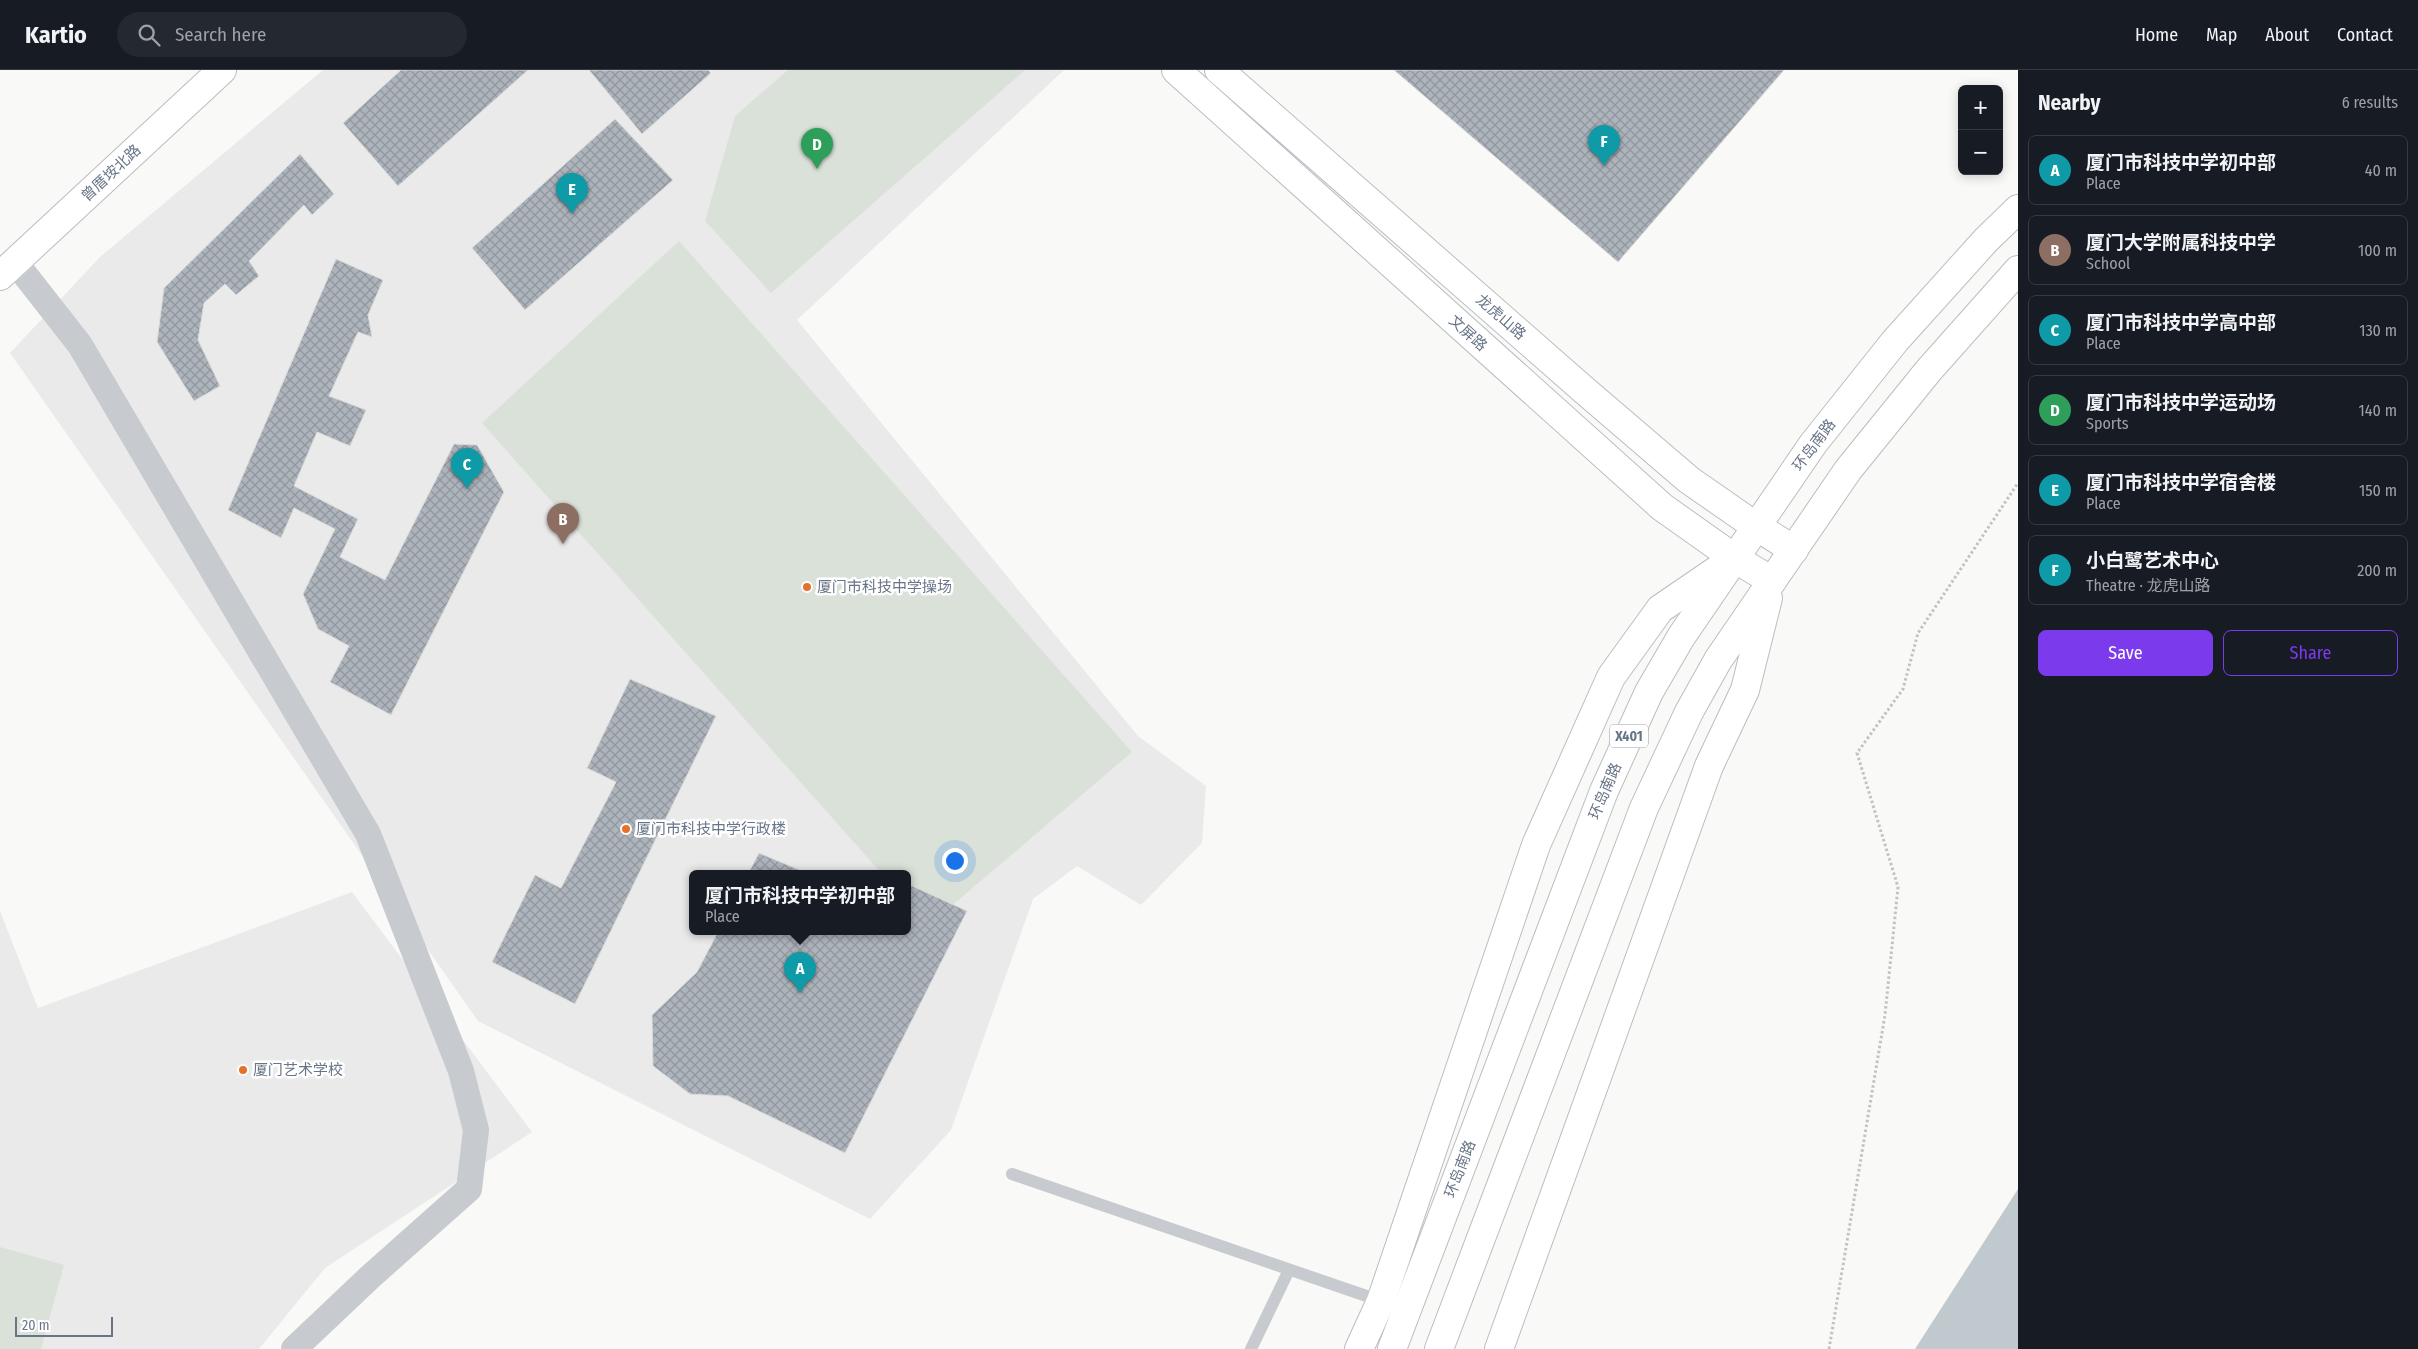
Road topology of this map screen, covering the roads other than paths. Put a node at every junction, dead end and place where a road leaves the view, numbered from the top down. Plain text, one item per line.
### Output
1 (222, 70) edge
2 (1176, 70) edge
3 (1219, 70) edge
4 (2018, 209) edge
5 (8, 269) edge
6 (2018, 270) edge
7 (1756, 526) junction
8 (1794, 550) junction
9 (1734, 558) junction
10 (1772, 581) junction
11 (1012, 1174) dead end
12 (1288, 1270) junction
13 (1381, 1301) junction
14 (294, 1349) edge
15 (1251, 1349) edge
16 (1359, 1349) edge
17 (1392, 1349) edge
18 (1439, 1349) edge
19 (1499, 1349) edge

1 - 5 main road, 曾厝垵北路
2 - 9 main road, 文屏路
3 - 7 main road, 龙虎山路
4 - 7 main road, 环岛南路 / X401
5 - 14 street
6 - 8 main road, X401
7 - 8 main road, 龙虎山路
7 - 9 main road, 环岛南路 / X401
8 - 10 main road, X401
9 - 10 main road, 文屏路
9 - 13 main road
9 - 17 main road, 环岛南路 / X401
10 - 18 main road, X401
10 - 19 main road
11 - 12 lane
12 - 13 lane
12 - 15 lane
13 - 16 main road

